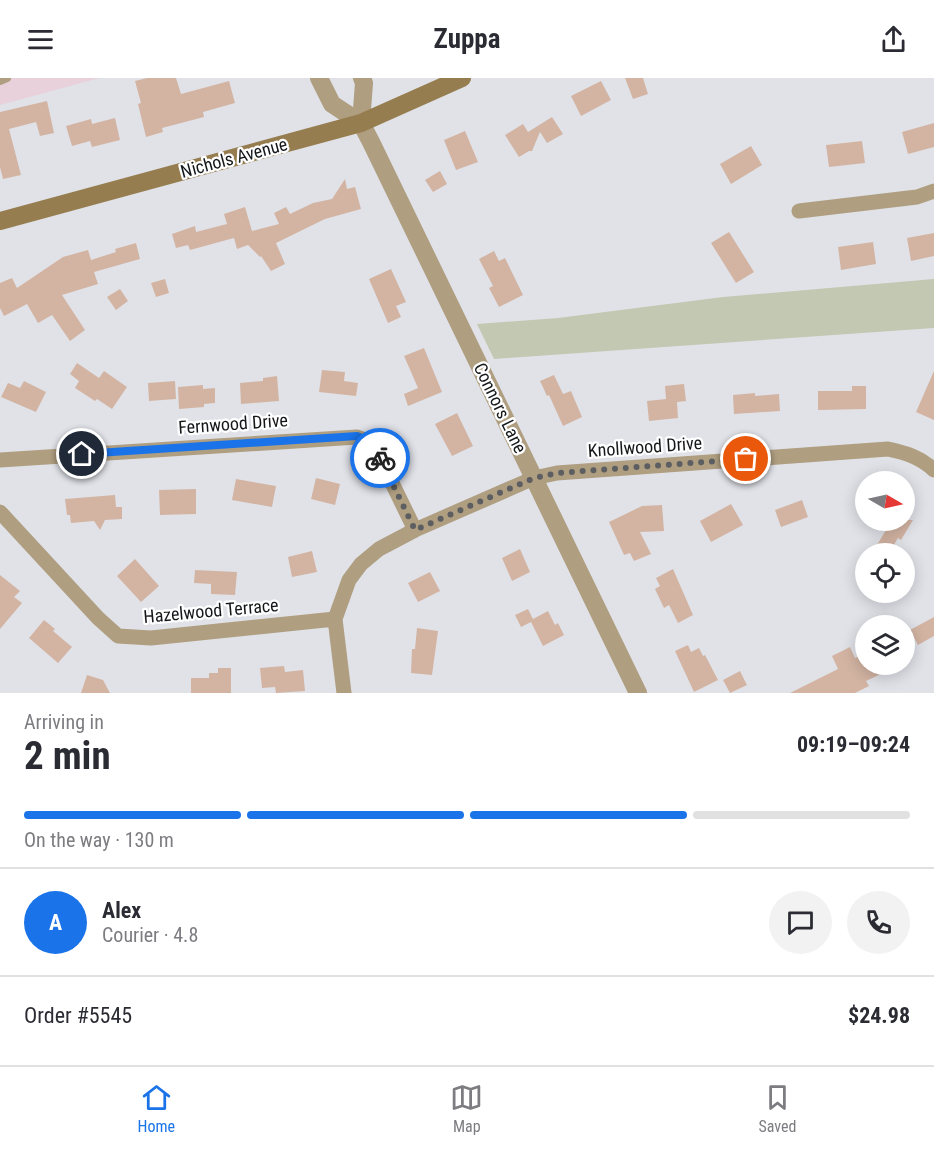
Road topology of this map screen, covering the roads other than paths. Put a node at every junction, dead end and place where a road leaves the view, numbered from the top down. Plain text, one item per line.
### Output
1 (7, 78) edge
2 (319, 78) edge
3 (362, 78) edge
4 (462, 78) edge
5 (0, 81) edge
6 (361, 123) junction
7 (934, 191) edge
8 (799, 211) dead end
9 (0, 221) edge
10 (0, 460) edge
11 (934, 470) edge
12 (534, 478) junction
13 (0, 512) edge
14 (415, 530) junction
15 (335, 619) junction
16 (344, 693) edge
17 (638, 693) edge

1 - 5 lane
2 - 6 street
3 - 6 street
4 - 6 main road, Nichols Avenue
6 - 9 main road, Nichols Avenue
6 - 12 street, Connors Lane
7 - 8 street
10 - 14 street, Fernwood Drive
11 - 12 street, Knollwood Drive
12 - 14 street, Knollwood Drive
12 - 17 street, Connors Lane
13 - 15 street, Hazelwood Terrace
14 - 15 street, Knollwood Drive
15 - 16 street

